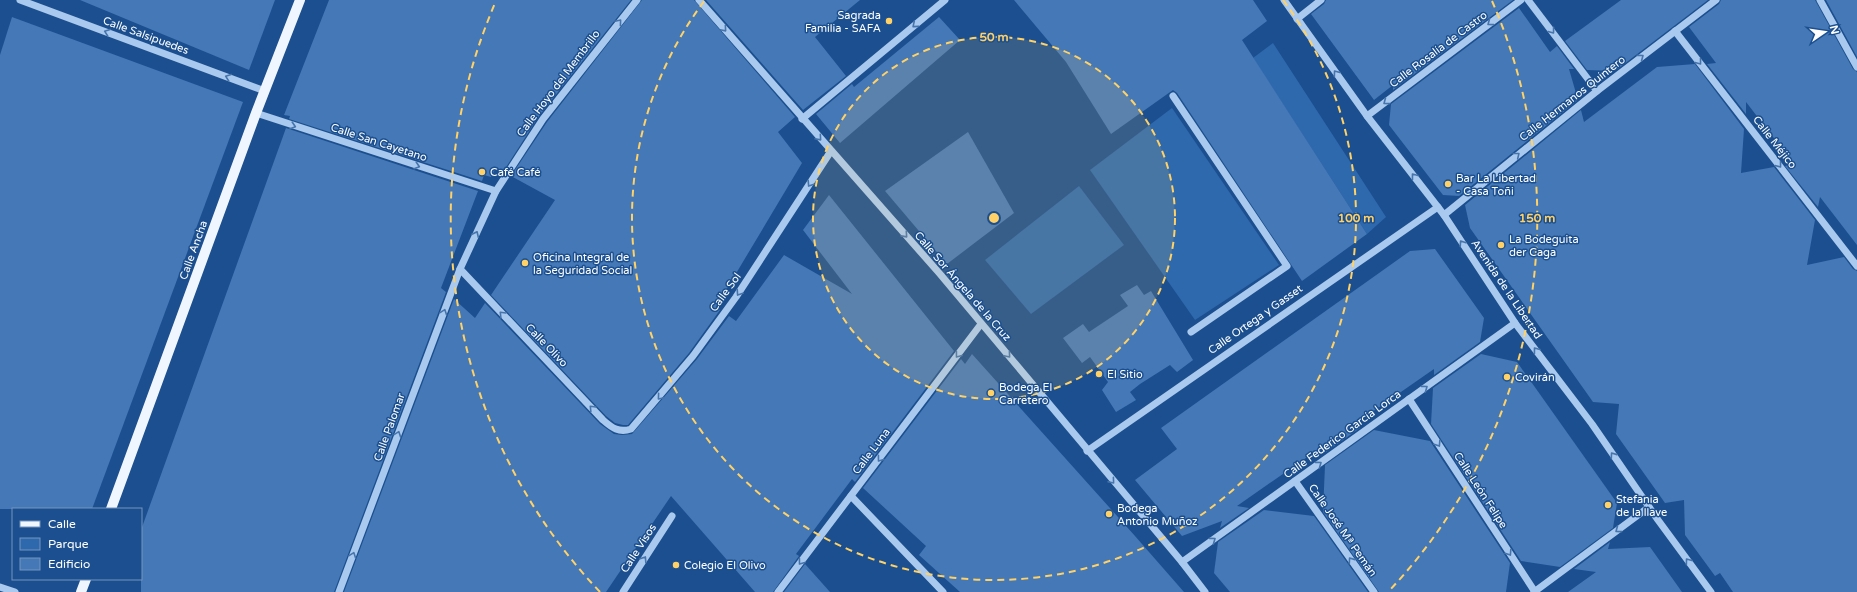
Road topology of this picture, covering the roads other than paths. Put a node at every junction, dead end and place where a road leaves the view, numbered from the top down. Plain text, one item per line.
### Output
1 (20, 0) edge
2 (300, 0) edge
3 (637, 0) edge
4 (698, 0) edge
5 (945, 0) edge
6 (1284, 0) edge
7 (1321, 0) edge
8 (1521, 0) edge
9 (1528, 0) edge
10 (1716, 0) edge
11 (1820, 0) edge
12 (1297, 18) junction
13 (1675, 31) junction
14 (1857, 67) edge
15 (265, 91) junction
16 (1597, 91) junction
17 (1173, 96) dead end
18 (256, 113) junction
19 (1368, 116) junction
20 (802, 119) junction
21 (831, 151) junction
22 (496, 192) junction
23 (1438, 207) junction
24 (1444, 215) junction
25 (1857, 266) edge
26 (460, 269) junction
27 (1515, 323) junction
28 (982, 324) junction
29 (1190, 332) dead end
30 (1409, 399) junction
31 (622, 432) joint
32 (1087, 451) junction
33 (1295, 481) junction
34 (851, 496) junction
35 (1649, 507) junction
36 (111, 508) edge
37 (672, 516) dead end
38 (1182, 562) junction
39 (86, 580) edge
40 (0, 587) edge
41 (15, 592) edge
42 (81, 592) edge
43 (339, 592) edge
44 (623, 592) edge
45 (778, 592) edge
46 (943, 592) edge
47 (1205, 592) edge
48 (1374, 592) edge
49 (1535, 592) edge
50 (1711, 592) edge

15 -> 1 street, Calle Salsipuedes
2 - 15 main road, Calle Ancha
22 -> 3 street, Calle Hoyo del Membrillo
4 -> 20 street, Calle Sor Ángela de la Cruz
5 -> 20 street
6 - 12 street, Avenida de la Libertad
7 - 12 street
8 -> 19 street, Calle Rosalía de Castro
9 -> 16 street
10 - 13 street, Calle Hermanos Quintero
11 - 14 street
19 -> 12 street, Avenida de la Libertad
16 -> 13 street, Calle Hermanos Quintero
13 -> 25 street, Calle Méjico
15 - 18 main road, Calle Ancha
24 -> 16 street, Calle Hermanos Quintero
17 - 29 street
18 -> 22 street, Calle San Cayetano
18 - 36 main road, Calle Ancha
23 -> 19 street, Avenida de la Libertad
20 -> 21 street, Calle Sor Ángela de la Cruz
21 -> 28 street, Calle Sor Ángela de la Cruz
21 -> 31 street, Calle Sol
26 -> 22 street, Calle Hoyo del Membrillo
23 - 24 street, Avenida de la Libertad
23 - 32 street, Calle Ortega y Gasset
27 -> 24 street, Avenida de la Libertad
31 -> 26 street, Calle Olivo
43 -> 26 street, Calle Palomar
30 -> 27 street, Calle Federico García Lorca
35 -> 27 street, Avenida de la Libertad
28 -> 32 street, Calle Sor Ángela de la Cruz
28 -> 34 street, Calle Luna
33 -> 30 street, Calle Federico García Lorca
30 -> 49 street, Calle León Felipe
32 -> 38 street, Calle Sor Ángela de la Cruz
38 -> 33 street, Calle Federico García Lorca
48 -> 33 street, Calle José Mª Pemán
34 -> 45 street, Calle Luna
34 - 46 street
35 -> 49 street
50 -> 35 street, Avenida de la Libertad
44 -> 37 street, Calle Visos
38 - 47 street, Calle Sor Ángela de la Cruz
39 - 42 main road
40 - 41 street

